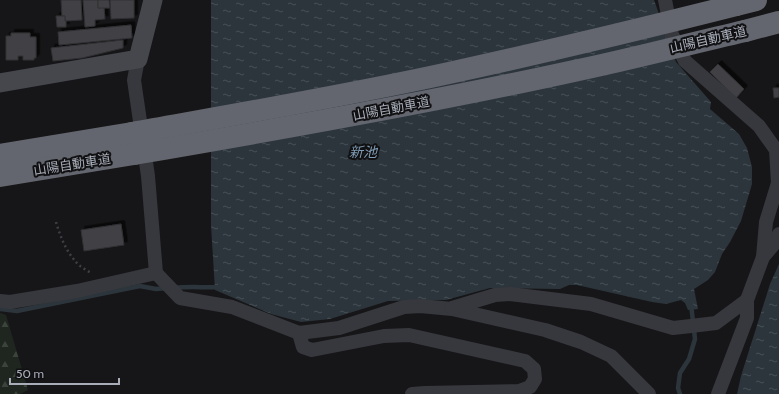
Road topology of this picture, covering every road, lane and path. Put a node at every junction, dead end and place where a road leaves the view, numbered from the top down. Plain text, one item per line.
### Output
1 (152, 0) edge
2 (666, 0) edge
3 (746, 3) edge
4 (779, 22) edge
5 (138, 60) junction
6 (0, 83) edge
7 (0, 155) edge
8 (0, 176) edge
9 (56, 222) dead end
10 (779, 234) edge
11 (763, 257) junction
12 (156, 273) junction
13 (102, 285) junction
14 (747, 300) junction
15 (0, 301) edge
16 (452, 309) junction
17 (299, 333) junction
18 (412, 394) edge
19 (649, 394) edge
20 (718, 394) edge

1 - 5 street
2 - 11 street
3 - 7 highway, 山陽自動車道, bridge
4 - 8 highway, 山陽自動車道, bridge
5 - 6 street
5 - 12 street
9 - 13 path
10 - 11 street
11 - 14 street
12 - 13 street
12 - 17 street
13 - 15 street
14 - 16 street
14 - 20 street
16 - 17 street
16 - 19 street
17 - 18 street

